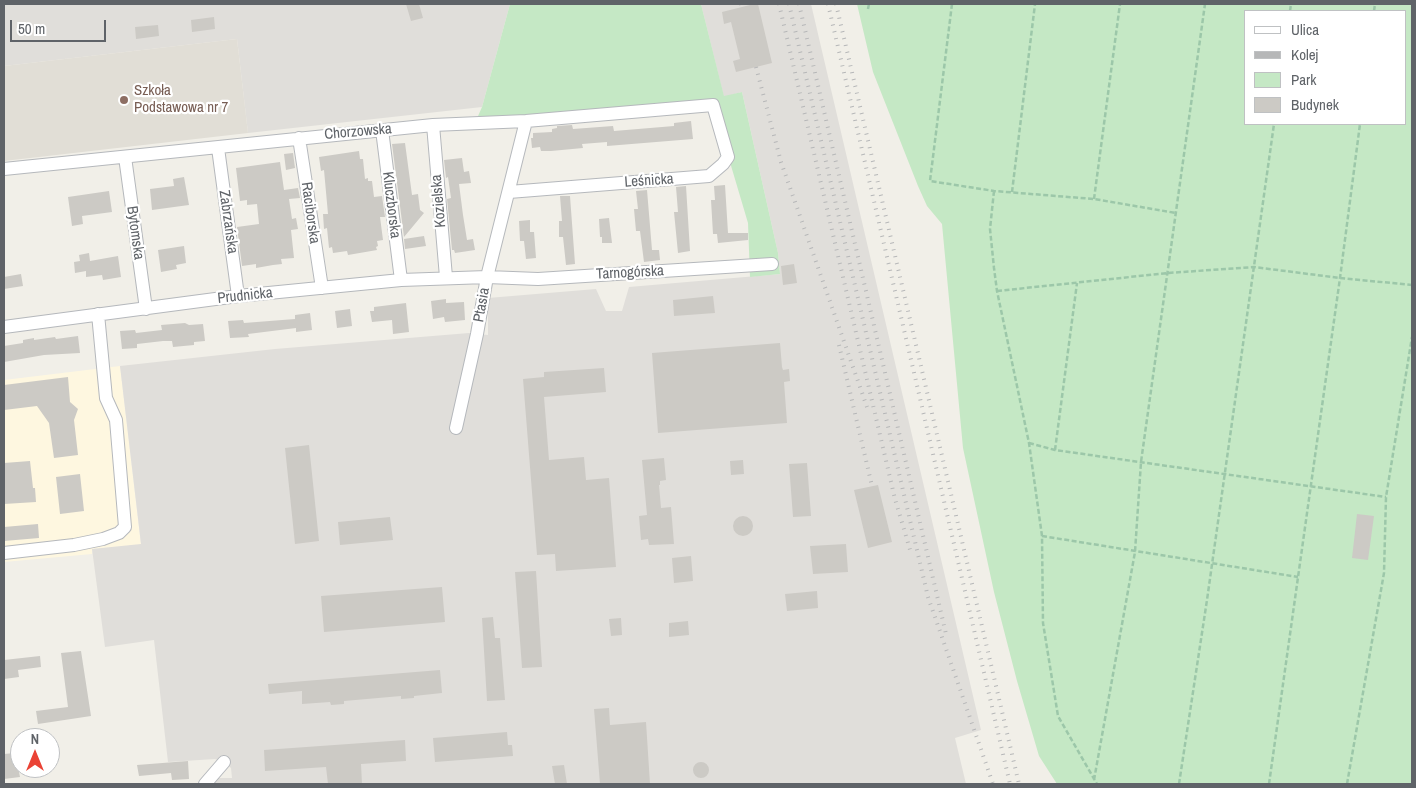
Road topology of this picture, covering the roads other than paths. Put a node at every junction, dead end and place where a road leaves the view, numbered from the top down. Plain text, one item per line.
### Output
1 (713, 105) joint
2 (526, 121) junction
3 (433, 125) junction
4 (382, 130) junction
5 (299, 138) junction
6 (218, 148) junction
7 (125, 157) junction
8 (4, 169) edge
9 (509, 192) junction
10 (772, 264) dead end
11 (446, 277) junction
12 (487, 277) junction
13 (401, 280) junction
14 (322, 288) junction
15 (238, 296) junction
16 (146, 309) junction
17 (98, 314) junction
18 (4, 327) edge
19 (456, 428) dead end
20 (4, 553) edge
21 (224, 762) dead end
22 (205, 784) edge

1 - 2 street, Chorzowska
1 - 9 street, Leśnicka
2 - 3 street, Chorzowska
2 - 9 street, Ptasia
3 - 4 street, Chorzowska
3 - 11 street, Kozielska
4 - 5 street, Chorzowska
4 - 13 street, Kluczborska
5 - 6 street, Chorzowska
5 - 14 street, Raciborska
6 - 7 street, Chorzowska
6 - 15 street, Zabrzańska
7 - 8 street, Chorzowska
7 - 16 street, Bytomska
9 - 12 street, Ptasia
10 - 12 street, Tarnogórska
11 - 12 street, Prudnicka
11 - 13 street, Prudnicka
12 - 19 street, Ptasia
13 - 14 street, Prudnicka
14 - 15 street, Prudnicka
15 - 16 street, Prudnicka
16 - 17 street, Prudnicka
17 - 18 street, Prudnicka
17 - 20 street
21 - 22 street

